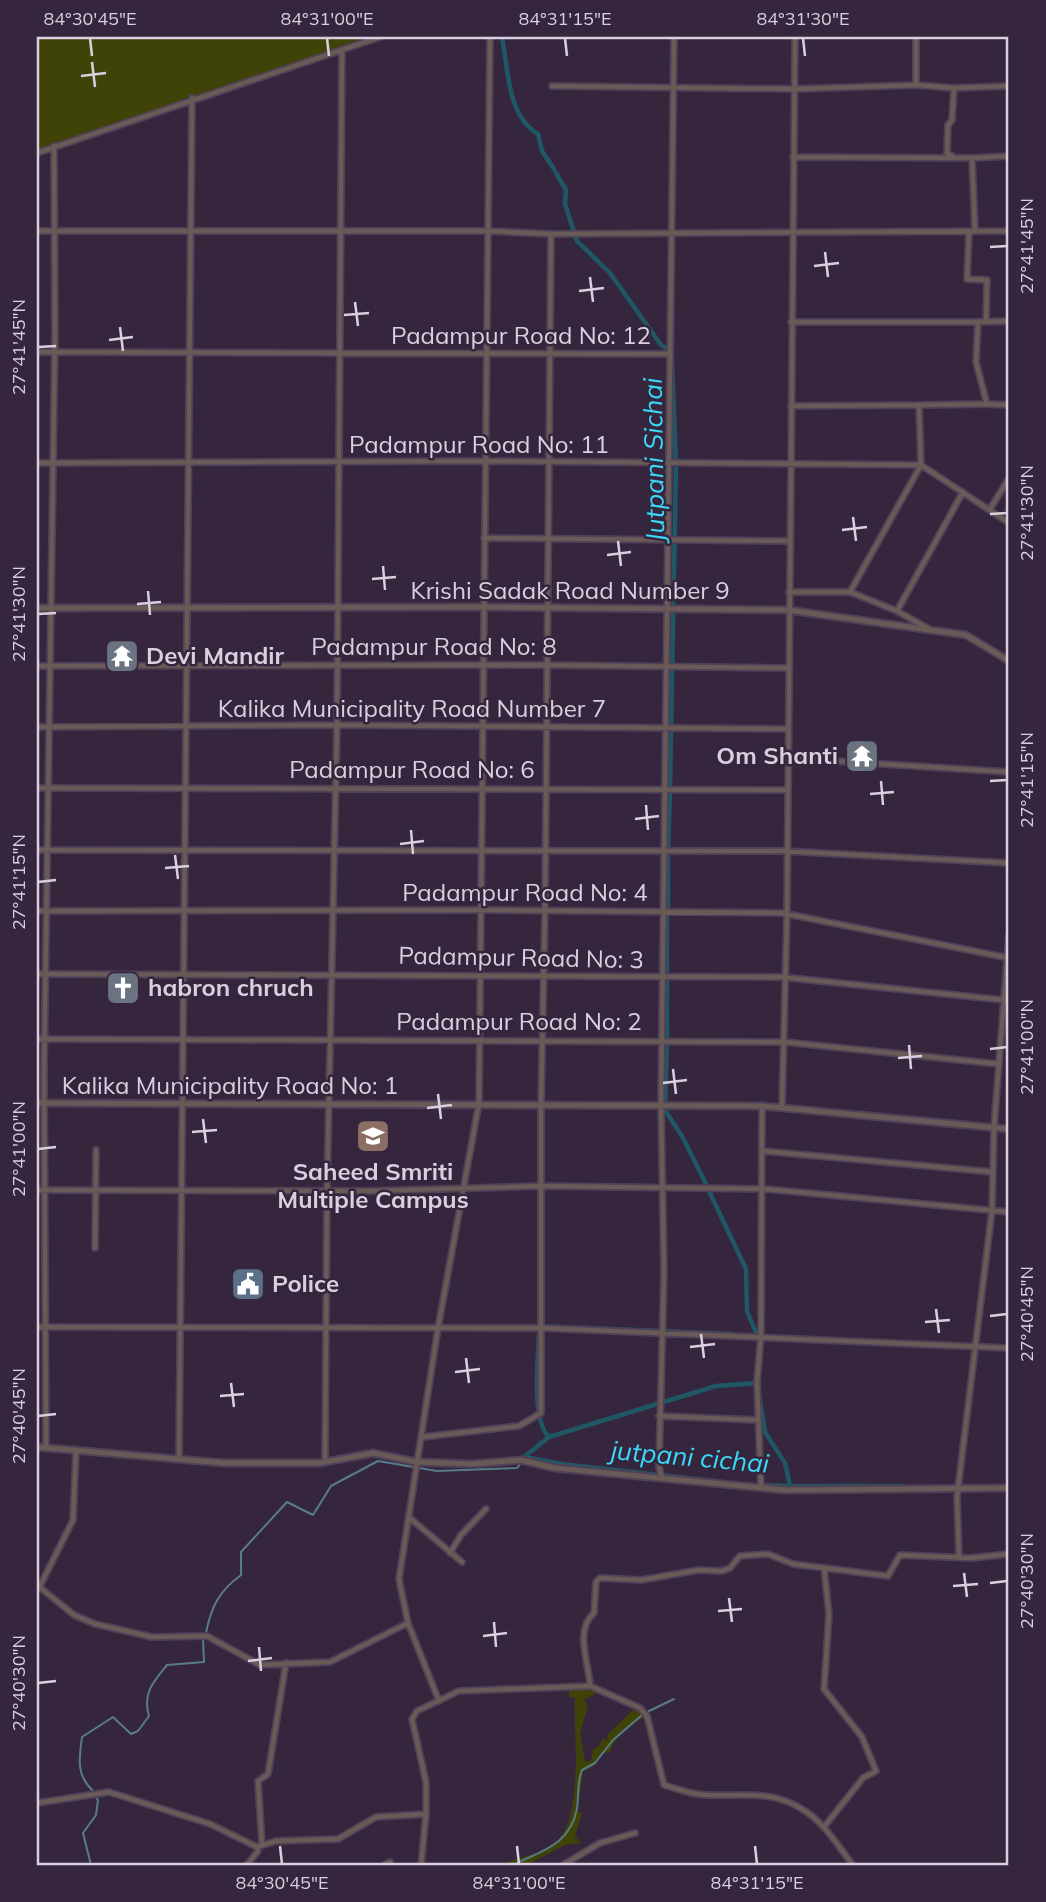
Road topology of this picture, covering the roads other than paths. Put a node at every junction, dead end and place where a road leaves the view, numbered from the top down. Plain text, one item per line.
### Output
1 (380, 37) edge
2 (490, 37) edge
3 (674, 37) edge
4 (795, 37) edge
5 (916, 37) edge
6 (342, 50) junction
7 (916, 85) junction
8 (552, 86) dead end
9 (1009, 86) edge
10 (674, 88) junction
11 (954, 88) junction
12 (794, 89) junction
13 (192, 98) junction
14 (54, 146) junction
15 (37, 153) edge
16 (952, 156) junction
17 (1009, 156) edge
18 (793, 158) junction
19 (972, 158) junction
20 (37, 231) edge
21 (56, 231) junction
22 (340, 231) junction
23 (488, 231) junction
24 (671, 231) junction
25 (1009, 231) edge
26 (191, 232) junction
27 (969, 233) junction
28 (551, 234) junction
29 (792, 234) junction
30 (985, 321) junction
31 (1009, 321) edge
32 (791, 322) junction
33 (978, 322) junction
34 (191, 351) junction
35 (550, 351) junction
36 (37, 352) edge
37 (54, 352) junction
38 (340, 352) junction
39 (486, 353) junction
40 (669, 354) junction
41 (987, 404) junction
42 (919, 405) junction
43 (1009, 405) edge
44 (791, 406) junction
45 (485, 461) junction
46 (549, 461) junction
47 (189, 462) junction
48 (338, 462) junction
49 (37, 463) edge
50 (53, 463) junction
51 (670, 463) junction
52 (792, 465) junction
53 (920, 465) junction
54 (1009, 478) edge
55 (963, 492) junction
56 (990, 509) junction
57 (1009, 523) edge
58 (484, 538) junction
59 (548, 539) junction
60 (670, 540) junction
61 (790, 541) junction
62 (789, 592) junction
63 (850, 592) junction
64 (336, 607) junction
65 (484, 607) junction
66 (547, 607) junction
67 (37, 608) edge
68 (51, 608) junction
69 (188, 608) junction
70 (667, 609) junction
71 (788, 610) junction
72 (897, 611) junction
73 (929, 629) junction
74 (1009, 661) edge
75 (189, 664) junction
76 (336, 664) junction
77 (545, 664) junction
78 (52, 665) junction
79 (483, 665) junction
80 (37, 666) edge
81 (667, 666) junction
82 (788, 668) junction
83 (337, 725) junction
84 (50, 726) junction
85 (186, 726) junction
86 (484, 726) junction
87 (545, 726) junction
88 (37, 727) edge
89 (667, 728) junction
90 (788, 729) junction
91 (788, 758) junction
92 (1009, 772) edge
93 (335, 787) junction
94 (37, 788) edge
95 (50, 788) junction
96 (188, 788) junction
97 (483, 788) junction
98 (545, 788) junction
99 (666, 789) junction
100 (788, 790) junction
101 (482, 848) junction
102 (185, 849) junction
103 (545, 849) junction
104 (37, 850) edge
105 (50, 850) junction
106 (334, 850) junction
107 (665, 851) junction
108 (787, 852) junction
109 (1009, 863) edge
110 (185, 910) junction
111 (332, 910) junction
112 (481, 910) junction
113 (545, 910) junction
114 (37, 911) edge
115 (48, 911) junction
116 (665, 911) junction
117 (787, 915) junction
118 (1009, 935) edge
119 (1008, 958) edge
120 (37, 974) edge
121 (46, 974) junction
122 (182, 974) junction
123 (332, 974) junction
124 (480, 974) junction
125 (543, 975) junction
126 (664, 977) junction
127 (785, 979) junction
128 (1004, 1000) junction
129 (1003, 1034) junction
130 (1009, 1035) edge
131 (182, 1038) junction
132 (331, 1039) junction
133 (479, 1039) junction
134 (544, 1039) junction
135 (37, 1040) edge
136 (44, 1040) junction
137 (664, 1041) junction
138 (784, 1042) junction
139 (999, 1064) junction
140 (182, 1102) junction
141 (328, 1102) junction
142 (40, 1103) edge
143 (479, 1104) junction
144 (541, 1104) junction
145 (662, 1105) junction
146 (762, 1106) junction
147 (782, 1107) junction
148 (994, 1127) junction
149 (1009, 1129) edge
150 (96, 1150) dead end
151 (763, 1152) junction
152 (993, 1172) junction
153 (542, 1186) junction
154 (463, 1187) junction
155 (664, 1188) junction
156 (762, 1189) junction
157 (37, 1190) edge
158 (45, 1190) junction
159 (96, 1191) junction
160 (183, 1191) junction
161 (327, 1191) junction
162 (992, 1210) junction
163 (1009, 1212) edge
164 (95, 1248) dead end
165 (37, 1327) edge
166 (44, 1327) junction
167 (182, 1327) junction
168 (326, 1327) junction
169 (541, 1327) junction
170 (438, 1328) junction
171 (663, 1334) junction
172 (761, 1337) junction
173 (977, 1345) junction
174 (1009, 1348) edge
175 (659, 1416) junction
176 (758, 1420) junction
177 (423, 1437) junction
178 (37, 1447) edge
179 (46, 1447) junction
180 (76, 1450) junction
181 (179, 1458) junction
182 (325, 1462) junction
183 (417, 1462) junction
184 (662, 1478) junction
185 (959, 1486) junction
186 (761, 1488) junction
187 (1009, 1488) edge
188 (486, 1509) dead end
189 (411, 1518) junction
190 (450, 1553) junction
191 (1009, 1554) edge
192 (959, 1556) junction
193 (462, 1562) dead end
194 (824, 1569) junction
195 (38, 1586) edge
196 (408, 1623) junction
197 (286, 1663) junction
198 (590, 1686) junction
199 (439, 1701) junction
200 (37, 1803) edge
201 (426, 1814) junction
202 (824, 1827) junction
203 (635, 1833) dead end
204 (260, 1846) junction
205 (247, 1865) edge
206 (384, 1865) edge
207 (391, 1865) edge
208 (421, 1865) edge
209 (563, 1865) edge
210 (853, 1865) edge

1 - 6 street
2 - 23 street
3 - 10 street
4 - 12 street
5 - 7 street
6 - 13 street
6 - 22 street
7 - 11 street
7 - 12 street
8 - 10 street
9 - 11 street
10 - 12 street
10 - 24 street
11 - 16 street
12 - 18 street
13 - 14 street
13 - 26 street
14 - 15 street
14 - 21 street
16 - 18 street
16 - 19 street
17 - 19 street
18 - 29 street
19 - 27 street
20 - 21 street
21 - 26 street
21 - 37 street
22 - 23 street
22 - 26 street
22 - 38 street
23 - 28 street
23 - 39 street
24 - 28 street
24 - 29 street
24 - 40 street
25 - 27 street
26 - 34 street
27 - 29 street
27 - 30 street
28 - 35 street
29 - 32 street
30 - 31 street
30 - 33 street
32 - 33 street
32 - 44 street
33 - 41 street
34 - 37 street, Padampur Road No: 12
34 - 38 street, Padampur Road No: 12
34 - 47 street
35 - 39 street, Padampur Road No: 12
35 - 40 street, Padampur Road No: 12
35 - 46 street
36 - 37 street, Padampur Road No: 12
37 - 50 street
38 - 39 street, Padampur Road No: 12
38 - 48 street
39 - 45 street
40 - 51 street
41 - 42 street
41 - 43 street
42 - 44 street
42 - 53 street
44 - 52 street
45 - 46 street, Padampur Road No: 11
45 - 48 street, Padampur Road No: 11
45 - 58 street
46 - 51 street, Padampur Road No: 11
46 - 59 street
47 - 48 street, Padampur Road No: 11
47 - 50 street, Padampur Road No: 11
47 - 69 street
48 - 64 street
49 - 50 street, Padampur Road No: 11
50 - 68 street
51 - 52 street, Padampur Road No: 11
51 - 60 street
52 - 53 street, Padampur Road No: 11
52 - 61 street
53 - 55 street
53 - 63 street
54 - 56 street
55 - 56 street
55 - 72 street
56 - 57 street
58 - 59 street
58 - 65 street
59 - 60 street
59 - 66 street
60 - 61 street
60 - 70 street
61 - 62 street
62 - 63 street
62 - 71 street
63 - 72 street
64 - 65 street, Krishi Sadak Road Number 9
64 - 69 street, Krishi Sadak Road Number 9
64 - 76 street
65 - 66 street, Krishi Sadak Road Number 9
65 - 79 street
66 - 70 street, Krishi Sadak Road Number 9
66 - 77 street
67 - 68 street, Krishi Sadak Road Number 9
68 - 69 street, Krishi Sadak Road Number 9
68 - 78 street
69 - 75 street
70 - 71 street, Krishi Sadak Road Number 9
70 - 81 street
71 - 73 street, Krishi Sadak Road Number 9
71 - 82 street
72 - 73 street
73 - 74 street, Krishi Sadak Road Number 9
75 - 76 street, Padampur Road No: 8
75 - 78 street, Padampur Road No: 8
75 - 85 street
76 - 79 street, Padampur Road No: 8
76 - 83 street
77 - 79 street, Padampur Road No: 8
77 - 81 street, Padampur Road No: 8
77 - 87 street
78 - 80 street, Padampur Road No: 8
78 - 84 street
79 - 86 street
81 - 82 street, Padampur Road No: 8
81 - 89 street
82 - 90 street
83 - 85 street, Kalika Municipality Road Number 7
83 - 86 street, Kalika Municipality Road Number 7
83 - 93 street
84 - 85 street, Kalika Municipality Road Number 7
84 - 88 street, Kalika Municipality Road Number 7
84 - 95 street
85 - 96 street
86 - 87 street, Kalika Municipality Road Number 7
86 - 97 street
87 - 89 street, Kalika Municipality Road Number 7
87 - 98 street
89 - 90 street, Kalika Municipality Road Number 7
89 - 99 street
90 - 91 street
91 - 92 street
91 - 100 street
93 - 96 street, Padampur Road No: 6
93 - 97 street, Padampur Road No: 6
93 - 106 street
94 - 95 street, Padampur Road No: 6
95 - 96 street, Padampur Road No: 6
95 - 105 street
96 - 102 street
97 - 98 street, Padampur Road No: 6
97 - 101 street
98 - 99 street, Padampur Road No: 6
98 - 103 street
99 - 100 street, Padampur Road No: 6
99 - 107 street
100 - 108 street
101 - 103 street
101 - 106 street
101 - 112 street
102 - 105 street
102 - 106 street
102 - 110 street
103 - 107 street
103 - 113 street
104 - 105 street
105 - 115 street
106 - 111 street
107 - 108 street
107 - 116 street
108 - 109 street
108 - 117 street
110 - 111 street, Padampur Road No: 4
110 - 115 street, Padampur Road No: 4
110 - 122 street
111 - 112 street, Padampur Road No: 4
111 - 123 street
112 - 113 street, Padampur Road No: 4
112 - 124 street
113 - 116 street, Padampur Road No: 4
113 - 125 street
114 - 115 street, Padampur Road No: 4
115 - 121 street
116 - 117 street, Padampur Road No: 4
116 - 126 street
117 - 119 street, Padampur Road No: 4
117 - 127 street
118 - 119 street
119 - 128 street
120 - 121 street, Padampur Road No: 3
121 - 122 street, Padampur Road No: 3
121 - 136 street
122 - 123 street, Padampur Road No: 3
122 - 131 street
123 - 124 street, Padampur Road No: 3
123 - 132 street
124 - 125 street, Padampur Road No: 3
124 - 133 street
125 - 126 street, Padampur Road No: 3
125 - 134 street
126 - 127 street, Padampur Road No: 3
126 - 137 street
127 - 128 street, Padampur Road No: 3
127 - 138 street
128 - 129 street
129 - 130 street
129 - 139 street
131 - 132 street, Padampur Road No: 2
131 - 136 street, Padampur Road No: 2
131 - 140 street
132 - 133 street, Padampur Road No: 2
132 - 141 street
133 - 134 street, Padampur Road No: 2
133 - 143 street
134 - 137 street, Padampur Road No: 2
134 - 144 street
135 - 136 street, Padampur Road No: 2
136 - 142 street
137 - 138 street, Padampur Road No: 2
137 - 145 street
138 - 139 street, Padampur Road No: 2
138 - 147 street
139 - 148 street
140 - 141 street, Kalika Municipality Road No: 1
140 - 142 street, Kalika Municipality Road No: 1
140 - 160 street
141 - 143 street, Kalika Municipality Road No: 1
141 - 161 street
142 - 158 street
143 - 144 street, Kalika Municipality Road No: 1
143 - 154 street
144 - 145 street, Kalika Municipality Road No: 1
144 - 153 street
145 - 146 street, Kalika Municipality Road No: 1
145 - 155 street
146 - 147 street, Kalika Municipality Road No: 1
146 - 151 street
147 - 148 street, Kalika Municipality Road No: 1
148 - 149 street, Kalika Municipality Road No: 1
148 - 152 street
150 - 159 street
151 - 152 street
151 - 156 street
152 - 162 street
153 - 154 street
153 - 155 street
153 - 169 street
154 - 161 street
154 - 170 street
155 - 156 street
155 - 171 street
156 - 162 street
156 - 172 street
157 - 158 street
158 - 159 street
158 - 166 street
159 - 160 street
159 - 164 street
160 - 161 street
160 - 167 street
161 - 168 street
162 - 163 street
162 - 173 street
165 - 166 street
166 - 167 street
166 - 179 street
167 - 168 street
167 - 181 street
168 - 170 street
168 - 182 street
169 - 170 street
169 - 171 street
169 - 177 street
170 - 177 street
171 - 172 street
171 - 175 street
172 - 173 street
172 - 176 street
173 - 174 street
173 - 185 street
175 - 176 street
175 - 184 street
176 - 186 street
177 - 183 street
178 - 179 street
179 - 180 street
180 - 181 street
180 - 195 street
181 - 182 street
182 - 183 street
183 - 184 street
183 - 189 street
184 - 186 street
185 - 186 street
185 - 187 street
185 - 192 street
188 - 190 street
189 - 190 street
189 - 196 street
190 - 193 street
191 - 192 street
192 - 194 street
194 - 198 street
194 - 202 street
195 - 197 street
196 - 197 street
196 - 199 street
197 - 204 street
198 - 199 street
198 - 202 street
199 - 201 street
200 - 204 street
201 - 204 street
201 - 208 street
202 - 210 street
203 - 209 street
204 - 205 street
206 - 207 street

